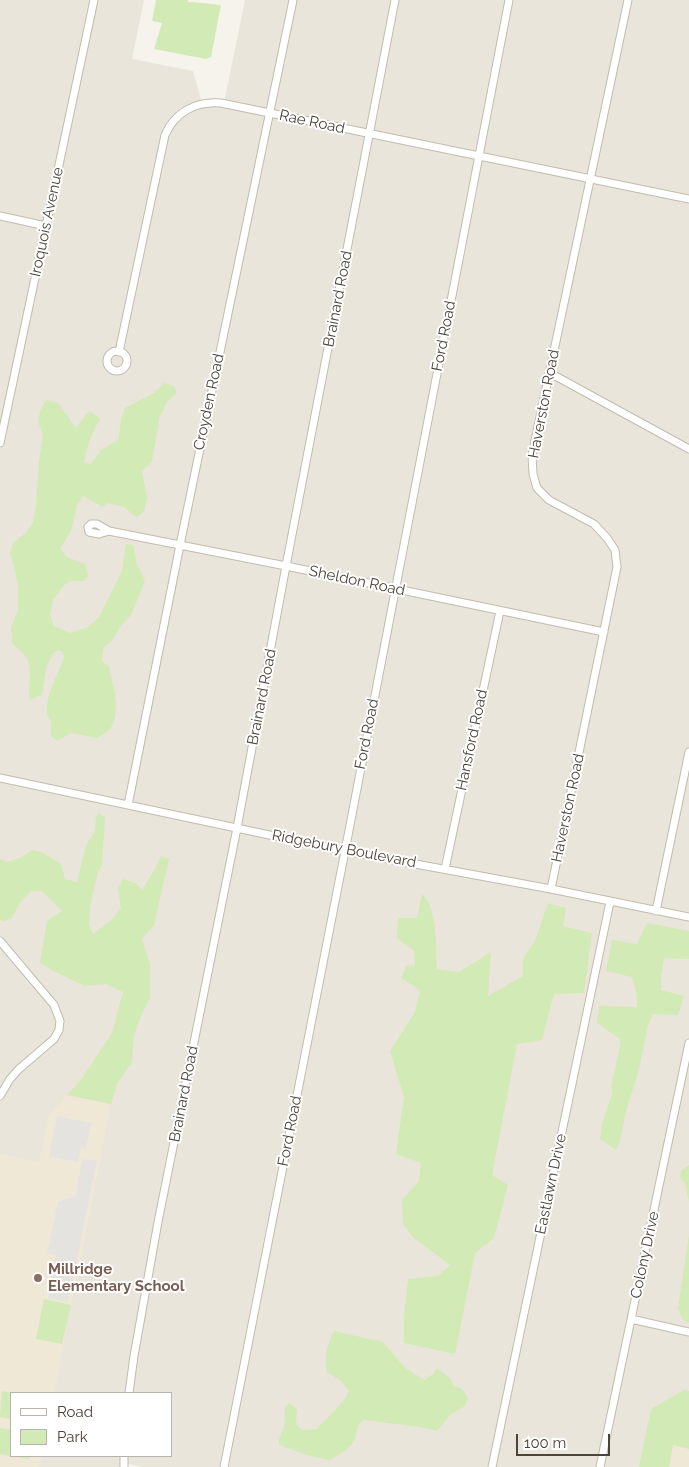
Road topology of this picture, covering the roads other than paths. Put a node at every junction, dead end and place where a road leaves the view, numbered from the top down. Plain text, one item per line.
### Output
1 (94, 0) edge
2 (293, 0) edge
3 (395, 0) edge
4 (509, 0) edge
5 (628, 0) edge
6 (270, 113) junction
7 (370, 134) junction
8 (479, 156) junction
9 (591, 178) junction
10 (689, 199) edge
11 (0, 216) edge
12 (46, 226) junction
13 (119, 352) dead end
14 (550, 373) junction
15 (0, 443) edge
16 (689, 449) edge
17 (109, 531) dead end
18 (180, 545) junction
19 (286, 566) junction
20 (395, 589) junction
21 (500, 611) junction
22 (604, 632) junction
23 (689, 752) edge
24 (0, 778) edge
25 (128, 805) junction
26 (238, 828) junction
27 (345, 851) junction
28 (445, 869) junction
29 (551, 888) junction
30 (610, 902) junction
31 (656, 911) junction
32 (689, 917) edge
33 (0, 941) edge
34 (689, 1043) edge
35 (0, 1096) edge
36 (631, 1319) junction
37 (689, 1332) edge
38 (129, 1392) edge
39 (224, 1467) edge
40 (492, 1467) edge
41 (600, 1467) edge

1 - 12 street, Iroquois Avenue
2 - 6 street, Croyden Road
3 - 7 street, Brainard Road
4 - 8 street, Ford Road
5 - 9 street, Haverston Road
6 - 7 street, Rae Road
6 - 13 street, Rae Road
6 - 18 street, Croyden Road
7 - 8 street, Rae Road
7 - 19 street, Brainard Road
8 - 9 street, Rae Road
8 - 20 street, Ford Road
9 - 10 street, Rae Road
9 - 14 street, Haverston Road
11 - 12 street
12 - 15 street, Iroquois Avenue
14 - 16 street
14 - 22 street, Haverston Road
17 - 18 street, Sheldon Road
18 - 19 street, Sheldon Road
18 - 25 street, Croyden Road
19 - 20 street, Sheldon Road
19 - 26 street, Brainard Road
20 - 21 street, Sheldon Road
20 - 27 street, Ford Road
21 - 22 street, Sheldon Road
21 - 28 street, Hansford Road
22 - 29 street, Haverston Road
23 - 31 street
24 - 25 street, Ridgebury Boulevard
25 - 26 street, Ridgebury Boulevard
26 - 27 street, Ridgebury Boulevard
26 - 38 street, Brainard Road
27 - 28 street, Ridgebury Boulevard
27 - 39 street, Ford Road
28 - 29 street, Ridgebury Boulevard
29 - 30 street, Ridgebury Boulevard
30 - 31 street, Ridgebury Boulevard
30 - 40 street, Eastlawn Drive
31 - 32 street, Ridgebury Boulevard
33 - 35 street
34 - 36 street, Colony Drive
36 - 37 street
36 - 41 street, Colony Drive

